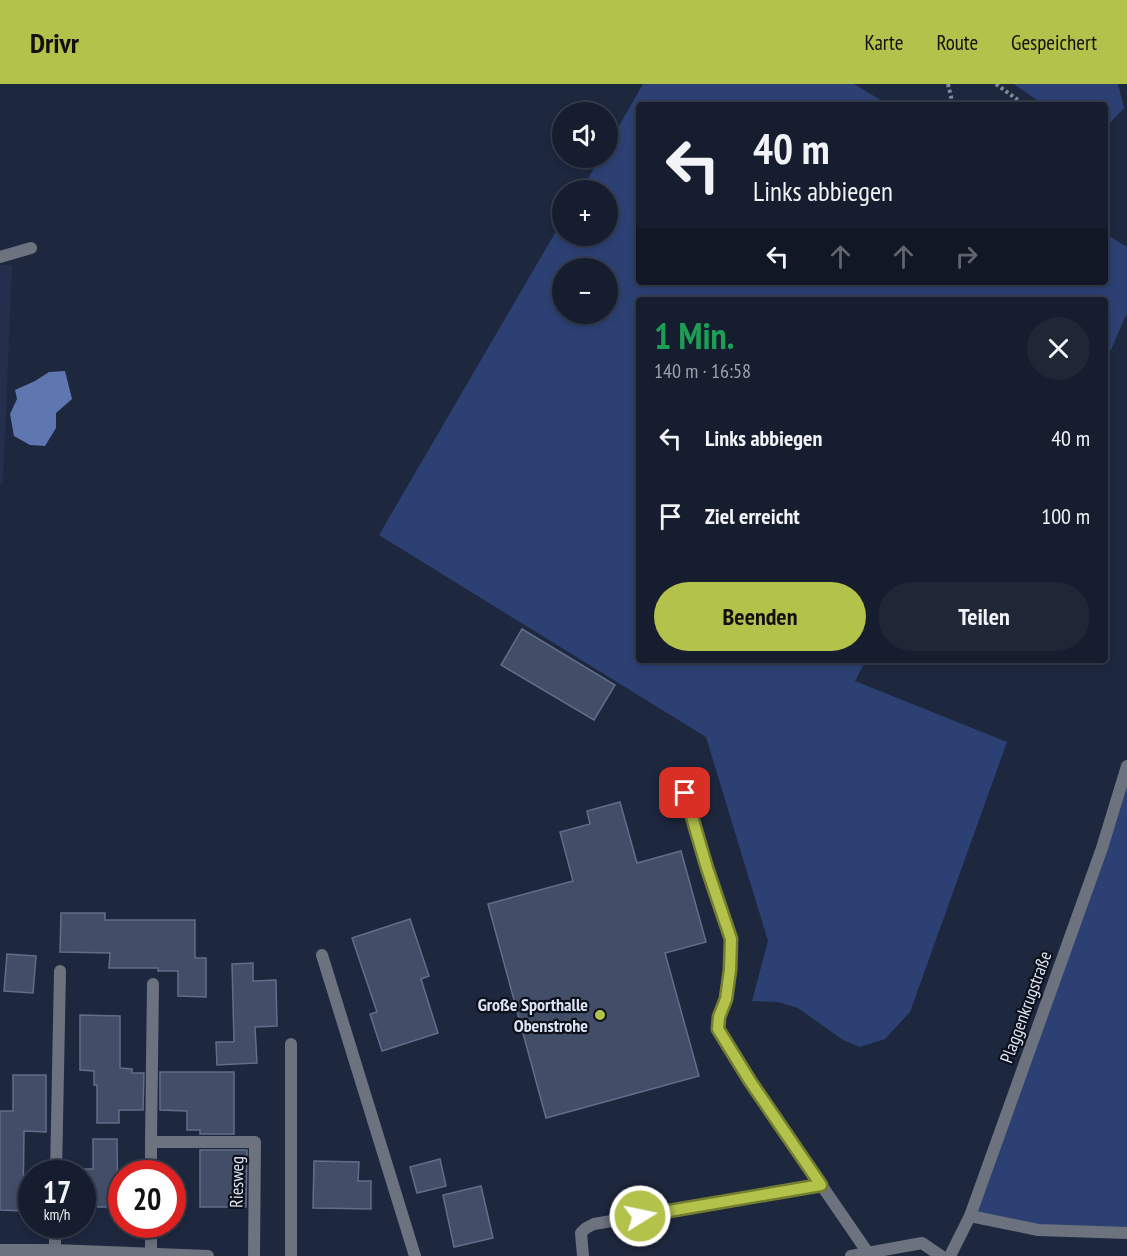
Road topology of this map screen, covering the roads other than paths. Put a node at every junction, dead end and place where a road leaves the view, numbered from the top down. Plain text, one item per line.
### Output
1 (31, 248) dead end
2 (0, 257) edge
3 (1127, 766) edge
4 (685, 793) dead end
5 (322, 954) dead end
6 (60, 970) dead end
7 (153, 984) dead end
8 (291, 1044) dead end
9 (151, 1142) junction
10 (56, 1160) edge
11 (151, 1160) edge
12 (821, 1185) junction
13 (970, 1216) junction
14 (1127, 1233) edge
15 (55, 1238) edge
16 (151, 1238) edge
17 (0, 1250) edge
18 (55, 1250) junction
19 (151, 1253) junction
20 (868, 1253) junction
21 (208, 1256) edge
22 (254, 1256) edge
23 (291, 1256) edge
24 (415, 1256) edge
25 (583, 1256) edge
26 (851, 1256) edge
27 (941, 1256) edge
28 (950, 1256) edge

1 - 2 street
3 - 13 street, Plaggenkrugstraße
4 - 12 street
5 - 24 street
6 - 10 street
7 - 9 street
8 - 23 street
9 - 11 street
9 - 22 street, Riesweg
12 - 20 street
12 - 25 street
13 - 14 street
13 - 28 street, Plaggenkrugstraße
15 - 18 street
16 - 19 street
17 - 18 street
18 - 19 street
19 - 21 street
20 - 26 street
20 - 27 street

